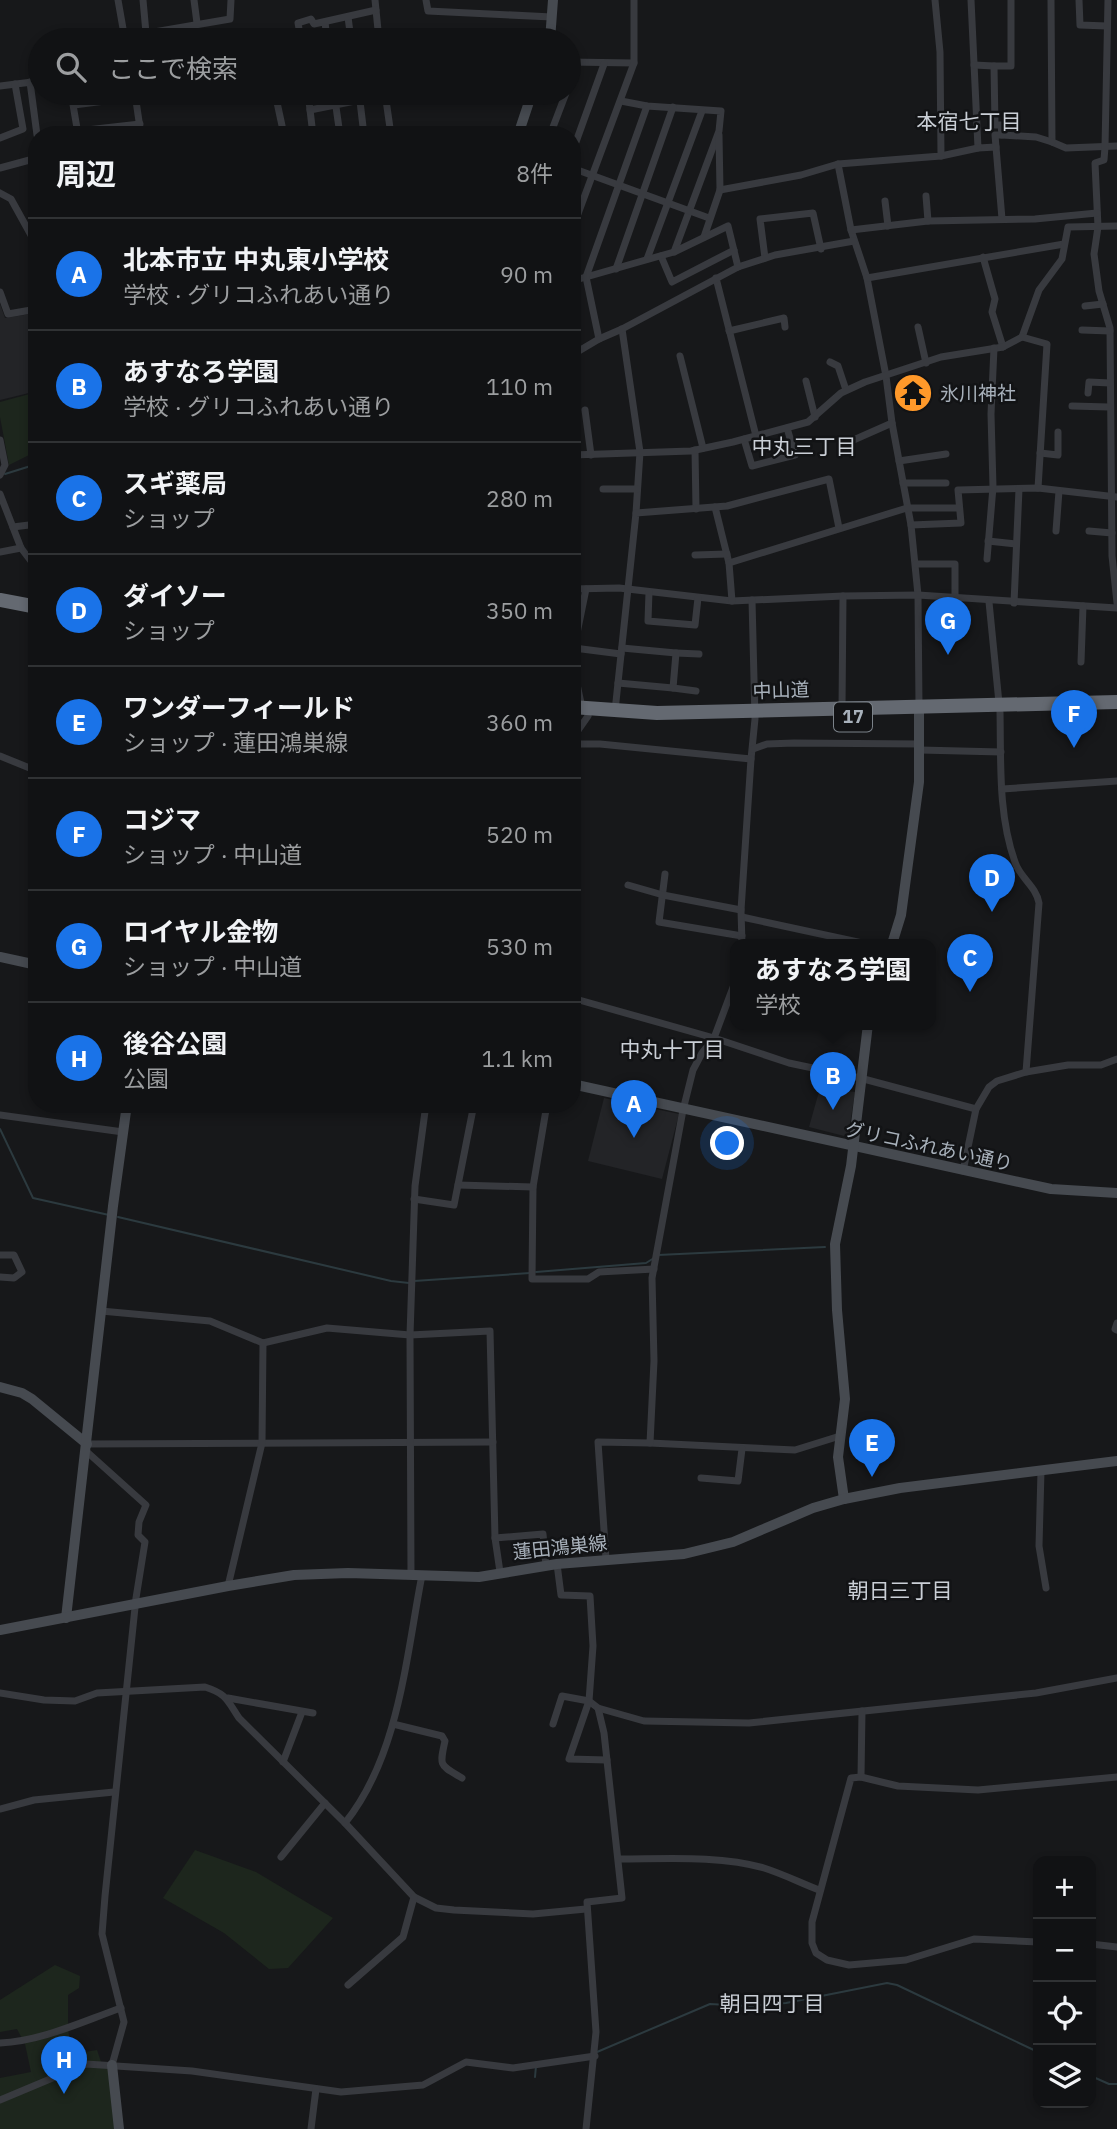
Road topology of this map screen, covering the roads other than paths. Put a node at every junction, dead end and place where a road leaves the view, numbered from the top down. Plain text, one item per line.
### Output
1 (118, 0) edge
2 (143, 0) edge
3 (194, 0) edge
4 (231, 0) edge
5 (375, 0) edge
6 (426, 0) edge
7 (553, 0) edge
8 (634, 0) edge
9 (935, 0) edge
10 (971, 0) edge
11 (1011, 0) edge
12 (1051, 0) edge
13 (1079, 0) edge
14 (1108, 0) edge
15 (376, 10) junction
16 (348, 17) junction
17 (552, 17) junction
18 (325, 22) junction
19 (197, 23) junction
20 (1107, 26) junction
21 (123, 28) edge
22 (146, 28) edge
23 (172, 28) edge
24 (299, 28) edge
25 (326, 28) edge
26 (349, 28) edge
27 (378, 28) edge
28 (551, 28) edge
29 (581, 63) edge
30 (634, 63) junction
31 (604, 64) junction
32 (974, 65) junction
33 (993, 66) junction
34 (28, 82) edge
35 (15, 85) junction
36 (0, 86) edge
37 (621, 101) junction
38 (33, 105) edge
39 (74, 105) edge
40 (137, 105) edge
41 (278, 105) edge
42 (309, 105) edge
43 (360, 105) edge
44 (387, 105) edge
45 (528, 105) edge
46 (561, 105) edge
47 (336, 106) joint
48 (647, 106) junction
49 (673, 107) junction
50 (310, 110) junction
51 (702, 111) junction
52 (140, 124) joint
53 (36, 126) edge
54 (77, 126) edge
55 (126, 126) edge
56 (282, 126) edge
57 (312, 126) edge
58 (339, 126) edge
59 (363, 126) edge
60 (390, 126) edge
61 (521, 126) edge
62 (553, 126) edge
63 (581, 128) edge
64 (719, 131) junction
65 (1002, 135) junction
66 (0, 138) edge
67 (1052, 142) junction
68 (1117, 146) edge
69 (996, 147) junction
70 (1105, 147) junction
71 (978, 148) junction
72 (941, 156) junction
73 (28, 160) edge
74 (838, 164) junction
75 (0, 168) edge
76 (581, 171) edge
77 (593, 176) junction
78 (618, 185) junction
79 (720, 190) junction
80 (0, 193) edge
81 (643, 195) junction
82 (926, 196) dead end
83 (885, 201) dead end
84 (667, 204) junction
85 (581, 207) edge
86 (688, 211) junction
87 (1097, 213) junction
88 (709, 218) junction
89 (1002, 219) junction
90 (928, 221) junction
91 (888, 226) junction
92 (1117, 226) edge
93 (1098, 227) junction
94 (28, 230) edge
95 (851, 230) junction
96 (704, 237) junction
97 (854, 241) junction
98 (1064, 244) junction
99 (821, 249) junction
100 (734, 250) junction
101 (674, 252) junction
102 (661, 256) junction
103 (983, 257) junction
104 (765, 258) junction
105 (647, 259) junction
106 (738, 267) junction
107 (616, 269) junction
108 (586, 277) junction
109 (581, 278) edge
110 (716, 278) junction
111 (867, 278) junction
112 (0, 292) edge
113 (1103, 304) junction
114 (1085, 306) dead end
115 (28, 311) edge
116 (785, 327) dead end
117 (918, 327) dead end
118 (622, 329) junction
119 (1082, 330) dead end
120 (729, 331) junction
121 (1110, 331) junction
122 (1022, 337) junction
123 (599, 339) junction
124 (1003, 347) junction
125 (994, 348) junction
126 (581, 350) edge
127 (680, 356) dead end
128 (830, 362) dead end
129 (926, 363) junction
130 (886, 376) junction
131 (806, 381) dead end
132 (1110, 383) junction
133 (846, 390) junction
134 (1088, 393) dead end
135 (1072, 406) dead end
136 (1110, 407) junction
137 (586, 410) dead end
138 (815, 417) junction
139 (892, 423) junction
140 (787, 428) junction
141 (1058, 432) dead end
142 (756, 436) junction
143 (1114, 436) edge
144 (744, 439) junction
145 (0, 440) edge
146 (849, 442) dead end
147 (699, 449) junction
148 (640, 452) junction
149 (1040, 453) junction
150 (592, 454) junction
151 (946, 454) dead end
152 (581, 455) edge
153 (899, 461) junction
154 (0, 475) edge
155 (903, 483) junction
156 (946, 483) dead end
157 (993, 487) junction
158 (1038, 488) junction
159 (603, 489) dead end
160 (637, 489) junction
161 (1019, 489) junction
162 (1059, 491) junction
163 (0, 494) edge
164 (1115, 497) edge
165 (715, 507) junction
166 (907, 508) junction
167 (959, 508) junction
168 (696, 509) junction
169 (636, 513) junction
170 (28, 525) edge
171 (911, 525) junction
172 (13, 527) junction
173 (839, 528) junction
174 (1056, 531) dead end
175 (1089, 531) dead end
176 (1112, 533) junction
177 (988, 541) junction
178 (1016, 544) junction
179 (21, 548) junction
180 (0, 552) edge
181 (727, 554) junction
182 (695, 555) dead end
183 (28, 557) edge
184 (986, 559) dead end
185 (729, 562) junction
186 (916, 564) junction
187 (581, 589) edge
188 (586, 589) junction
189 (627, 590) junction
190 (0, 592) edge
191 (649, 592) junction
192 (918, 595) junction
193 (843, 596) junction
194 (28, 597) edge
195 (955, 597) junction
196 (698, 598) junction
197 (0, 600) edge
198 (752, 600) junction
199 (732, 601) junction
200 (989, 602) junction
201 (1014, 603) junction
202 (28, 605) edge
203 (1117, 605) edge
204 (1083, 606) junction
205 (581, 614) edge
206 (581, 648) edge
207 (621, 651) junction
208 (676, 653) junction
209 (699, 654) dead end
210 (1081, 662) dead end
211 (618, 683) junction
212 (673, 688) junction
213 (695, 691) dead end
214 (1117, 702) edge
215 (999, 707) junction
216 (842, 708) junction
217 (1117, 710) edge
218 (581, 711) edge
219 (581, 711) edge
220 (615, 711) junction
221 (919, 712) junction
222 (755, 715) junction
223 (581, 744) edge
224 (920, 747) junction
225 (752, 748) junction
226 (1001, 752) junction
227 (0, 756) edge
228 (751, 759) junction
229 (28, 767) edge
230 (1117, 781) edge
231 (1002, 789) junction
232 (665, 874) dead end
233 (628, 885) dead end
234 (663, 895) junction
235 (742, 913) junction
236 (737, 939) edge
237 (742, 939) edge
238 (847, 939) edge
239 (894, 939) edge
240 (0, 959) edge
241 (28, 964) edge
242 (730, 995) edge
243 (581, 1001) edge
244 (867, 1030) edge
245 (714, 1038) junction
246 (1117, 1059) edge
247 (1026, 1072) junction
248 (860, 1078) junction
249 (581, 1086) edge
250 (976, 1109) junction
251 (684, 1110) junction
252 (126, 1113) edge
253 (425, 1113) edge
254 (472, 1113) edge
255 (545, 1113) edge
256 (0, 1115) edge
257 (123, 1132) junction
258 (853, 1147) junction
259 (963, 1172) junction
260 (458, 1185) junction
261 (533, 1187) junction
262 (1117, 1193) edge
263 (414, 1199) junction
264 (0, 1255) edge
265 (654, 1269) junction
266 (0, 1277) edge
267 (102, 1311) junction
268 (1117, 1322) edge
269 (1117, 1330) edge
270 (410, 1335) junction
271 (263, 1343) junction
272 (0, 1387) edge
273 (840, 1436) junction
274 (410, 1442) junction
275 (493, 1442) junction
276 (262, 1443) junction
277 (650, 1443) junction
278 (87, 1448) junction
279 (742, 1449) junction
280 (1117, 1461) edge
281 (1041, 1471) junction
282 (701, 1478) dead end
283 (844, 1499) junction
284 (495, 1538) junction
285 (607, 1559) junction
286 (551, 1565) junction
287 (500, 1572) junction
288 (417, 1575) junction
289 (228, 1586) junction
290 (1046, 1588) dead end
291 (137, 1604) junction
292 (66, 1618) junction
293 (0, 1630) edge
294 (1117, 1678) edge
295 (127, 1690) junction
296 (0, 1693) edge
297 (228, 1698) junction
298 (589, 1701) junction
299 (598, 1708) junction
300 (862, 1711) junction
301 (302, 1712) junction
302 (313, 1713) dead end
303 (393, 1724) junction
304 (553, 1724) dead end
305 (607, 1760) junction
306 (283, 1762) junction
307 (861, 1777) junction
308 (1117, 1777) edge
309 (462, 1778) dead end
310 (114, 1793) junction
311 (325, 1803) junction
312 (0, 1809) edge
313 (345, 1823) junction
314 (281, 1857) dead end
315 (618, 1859) junction
316 (819, 1890) junction
317 (414, 1897) junction
318 (586, 1909) junction
319 (1033, 1942) edge
320 (1096, 1945) edge
321 (1117, 1947) edge
322 (348, 1985) dead end
323 (121, 2008) junction
324 (0, 2043) edge
325 (595, 2056) junction
326 (112, 2065) junction
327 (316, 2089) junction
328 (0, 2100) edge
329 (119, 2129) edge
330 (311, 2129) edge
331 (586, 2129) edge

1 - 21 street
2 - 22 street
3 - 19 street
4 - 19 street
5 - 15 street
6 - 17 street
7 - 17 street
8 - 30 street
9 - 72 street
10 - 32 street
11 - 33 street
12 - 67 street
13 - 20 street
14 - 20 street
15 - 16 street
15 - 27 street
16 - 18 street
16 - 26 street
17 - 28 street
18 - 24 street
18 - 25 street
19 - 23 street
20 - 70 street
29 - 31 street
30 - 31 street
30 - 37 street
31 - 63 street
32 - 33 street
32 - 71 street
33 - 65 street
34 - 35 street
35 - 36 street
35 - 66 street
37 - 48 street
37 - 77 street
38 - 53 street
39 - 54 street
40 - 52 street
41 - 56 street
42 - 50 street
43 - 59 street
44 - 60 street
45 - 61 street
46 - 62 street
47 - 50 street
47 - 58 street
48 - 49 street
48 - 78 street
49 - 51 street
49 - 81 street
50 - 57 street
51 - 64 street
51 - 84 street
52 - 55 street
64 - 79 street
64 - 86 street
65 - 67 street
65 - 69 street
67 - 70 street
68 - 70 street
69 - 71 street
69 - 89 street
70 - 87 street
71 - 72 street
72 - 74 street
73 - 75 street
74 - 79 street
74 - 95 street
76 - 77 street
77 - 78 street
77 - 85 street
78 - 81 street
78 - 108 street
79 - 88 street
80 - 94 street
81 - 84 street
81 - 107 street
82 - 90 street
83 - 91 street
84 - 86 street
84 - 105 street
86 - 88 street
86 - 101 street
87 - 89 street
87 - 93 street
88 - 96 street
89 - 90 street
90 - 91 street
91 - 95 street
92 - 93 street
93 - 98 street
93 - 113 street
95 - 97 street
96 - 100 street
96 - 101 street
97 - 99 street
97 - 111 street
98 - 103 street
98 - 122 street
99 - 104 street
99 - 104 street
100 - 102 street
100 - 106 street
101 - 102 street
102 - 105 street
103 - 111 street
103 - 124 street
104 - 106 street
105 - 107 street
106 - 110 street
107 - 108 street
108 - 109 street
108 - 123 street
110 - 118 street
110 - 120 street
111 - 130 street
112 - 115 street
113 - 114 street
113 - 121 street
116 - 120 street
117 - 129 street
118 - 123 street
118 - 148 street
119 - 121 street
120 - 142 street
121 - 132 street
122 - 124 street
122 - 149 street
123 - 126 street
124 - 125 street
125 - 129 street
125 - 157 street
127 - 147 street
128 - 133 street
129 - 130 street
130 - 133 street
130 - 139 street
131 - 138 street
132 - 134 street
132 - 136 street
133 - 138 street
135 - 136 street
136 - 143 street
137 - 150 street
138 - 140 street
139 - 146 street
139 - 153 street
140 - 142 street
140 - 144 street
141 - 149 street
142 - 144 street
143 - 164 street
144 - 147 street
145 - 154 street
147 - 148 street
147 - 168 street
148 - 150 street
148 - 160 street
149 - 158 street
150 - 152 street
151 - 153 street
153 - 155 street
155 - 156 street
155 - 166 street
157 - 161 street
157 - 167 street
157 - 177 street
158 - 161 street
158 - 162 street
159 - 160 street
160 - 169 street
161 - 178 street
162 - 164 street
162 - 174 street
163 - 172 street
164 - 176 street
165 - 168 street
165 - 173 street
165 - 181 street
166 - 167 street
166 - 171 street
166 - 173 street
167 - 171 street
168 - 169 street
169 - 189 street
170 - 172 street
171 - 186 street
172 - 179 street
173 - 185 street
175 - 176 street
176 - 203 street
177 - 178 street
177 - 184 street
178 - 201 street
179 - 180 street
179 - 183 street
181 - 182 street
181 - 185 street
185 - 199 street
186 - 192 street
186 - 195 street
187 - 188 street
188 - 189 street
188 - 205 street
189 - 191 street
189 - 207 street
190 - 194 highway
191 - 196 street
191 - 196 street
192 - 193 street
192 - 195 street
192 - 221 street
193 - 198 street
193 - 216 street
195 - 200 street
196 - 199 street
197 - 202 highway
198 - 199 street
198 - 222 street
200 - 201 street
200 - 215 street
201 - 204 street
203 - 204 street
204 - 210 street
206 - 207 street
207 - 208 street
207 - 211 street
208 - 209 street
208 - 212 street
211 - 212 street
211 - 220 street
212 - 213 street
214 - 215 highway, 中山道 / 17
215 - 217 highway, 中山道 / 17
215 - 221 highway, 中山道 / 17
215 - 226 street
216 - 221 highway, 中山道 / 17
216 - 222 highway, 中山道 / 17
218 - 222 highway, 中山道 / 17
219 - 220 highway, 中山道 / 17
220 - 222 highway, 中山道 / 17
221 - 222 highway, 中山道 / 17
221 - 224 street
222 - 225 street
223 - 228 street
224 - 225 street
224 - 226 street
224 - 239 street
225 - 228 street
226 - 231 street
227 - 229 street
228 - 235 street
230 - 231 street
231 - 247 street
232 - 234 street
233 - 234 street
234 - 235 street
234 - 236 street
235 - 237 street
235 - 238 street
240 - 241 street
242 - 245 street
243 - 245 street
244 - 248 street
245 - 248 street
245 - 251 street
246 - 247 street
247 - 250 street
248 - 250 street
248 - 258 street
249 - 251 street, グリコふれあい通り
250 - 259 street
251 - 258 street, グリコふれあい通り
251 - 265 street
252 - 257 street
253 - 263 street
254 - 260 street
255 - 261 street
256 - 257 street
257 - 267 street
258 - 259 street, グリコふれあい通り
258 - 273 street
259 - 262 street, グリコふれあい通り
260 - 261 street
260 - 263 street
261 - 265 street
263 - 270 street
264 - 266 street
265 - 277 street
267 - 271 street
267 - 278 street
268 - 269 street
270 - 271 street
270 - 274 street
270 - 275 street
271 - 276 street
272 - 278 street
273 - 279 street
273 - 283 street
274 - 275 street
274 - 276 street
274 - 288 street
275 - 284 street
276 - 278 street
276 - 289 street
277 - 279 street
277 - 285 street
278 - 291 street
278 - 292 street
279 - 282 street
280 - 281 street, 蓮田鴻巣線
281 - 283 street, 蓮田鴻巣線
281 - 290 street
283 - 285 street, 蓮田鴻巣線
284 - 286 street
284 - 287 street
285 - 286 street, 蓮田鴻巣線
286 - 287 street, 蓮田鴻巣線
286 - 298 street
287 - 288 street, 蓮田鴻巣線
288 - 289 street, 蓮田鴻巣線
288 - 303 street
289 - 291 street, 蓮田鴻巣線
291 - 292 street, 蓮田鴻巣線
291 - 295 street
292 - 293 street, 蓮田鴻巣線
294 - 300 street
295 - 296 street
295 - 297 street
295 - 310 street
297 - 301 street
297 - 306 street
298 - 299 street
298 - 304 street
298 - 305 street
299 - 300 street
299 - 305 street
300 - 307 street
301 - 302 street
301 - 306 street
303 - 309 street
303 - 313 street
305 - 315 street
306 - 311 street
307 - 308 street
307 - 316 street
310 - 312 street
310 - 323 street
311 - 313 street
311 - 314 street
313 - 317 street
315 - 316 street
315 - 318 street
316 - 319 street
317 - 318 street
317 - 322 street
318 - 325 street
320 - 321 street
323 - 324 street
323 - 326 street
325 - 327 street
325 - 331 street
326 - 327 street
326 - 328 street
326 - 329 street
327 - 330 street

